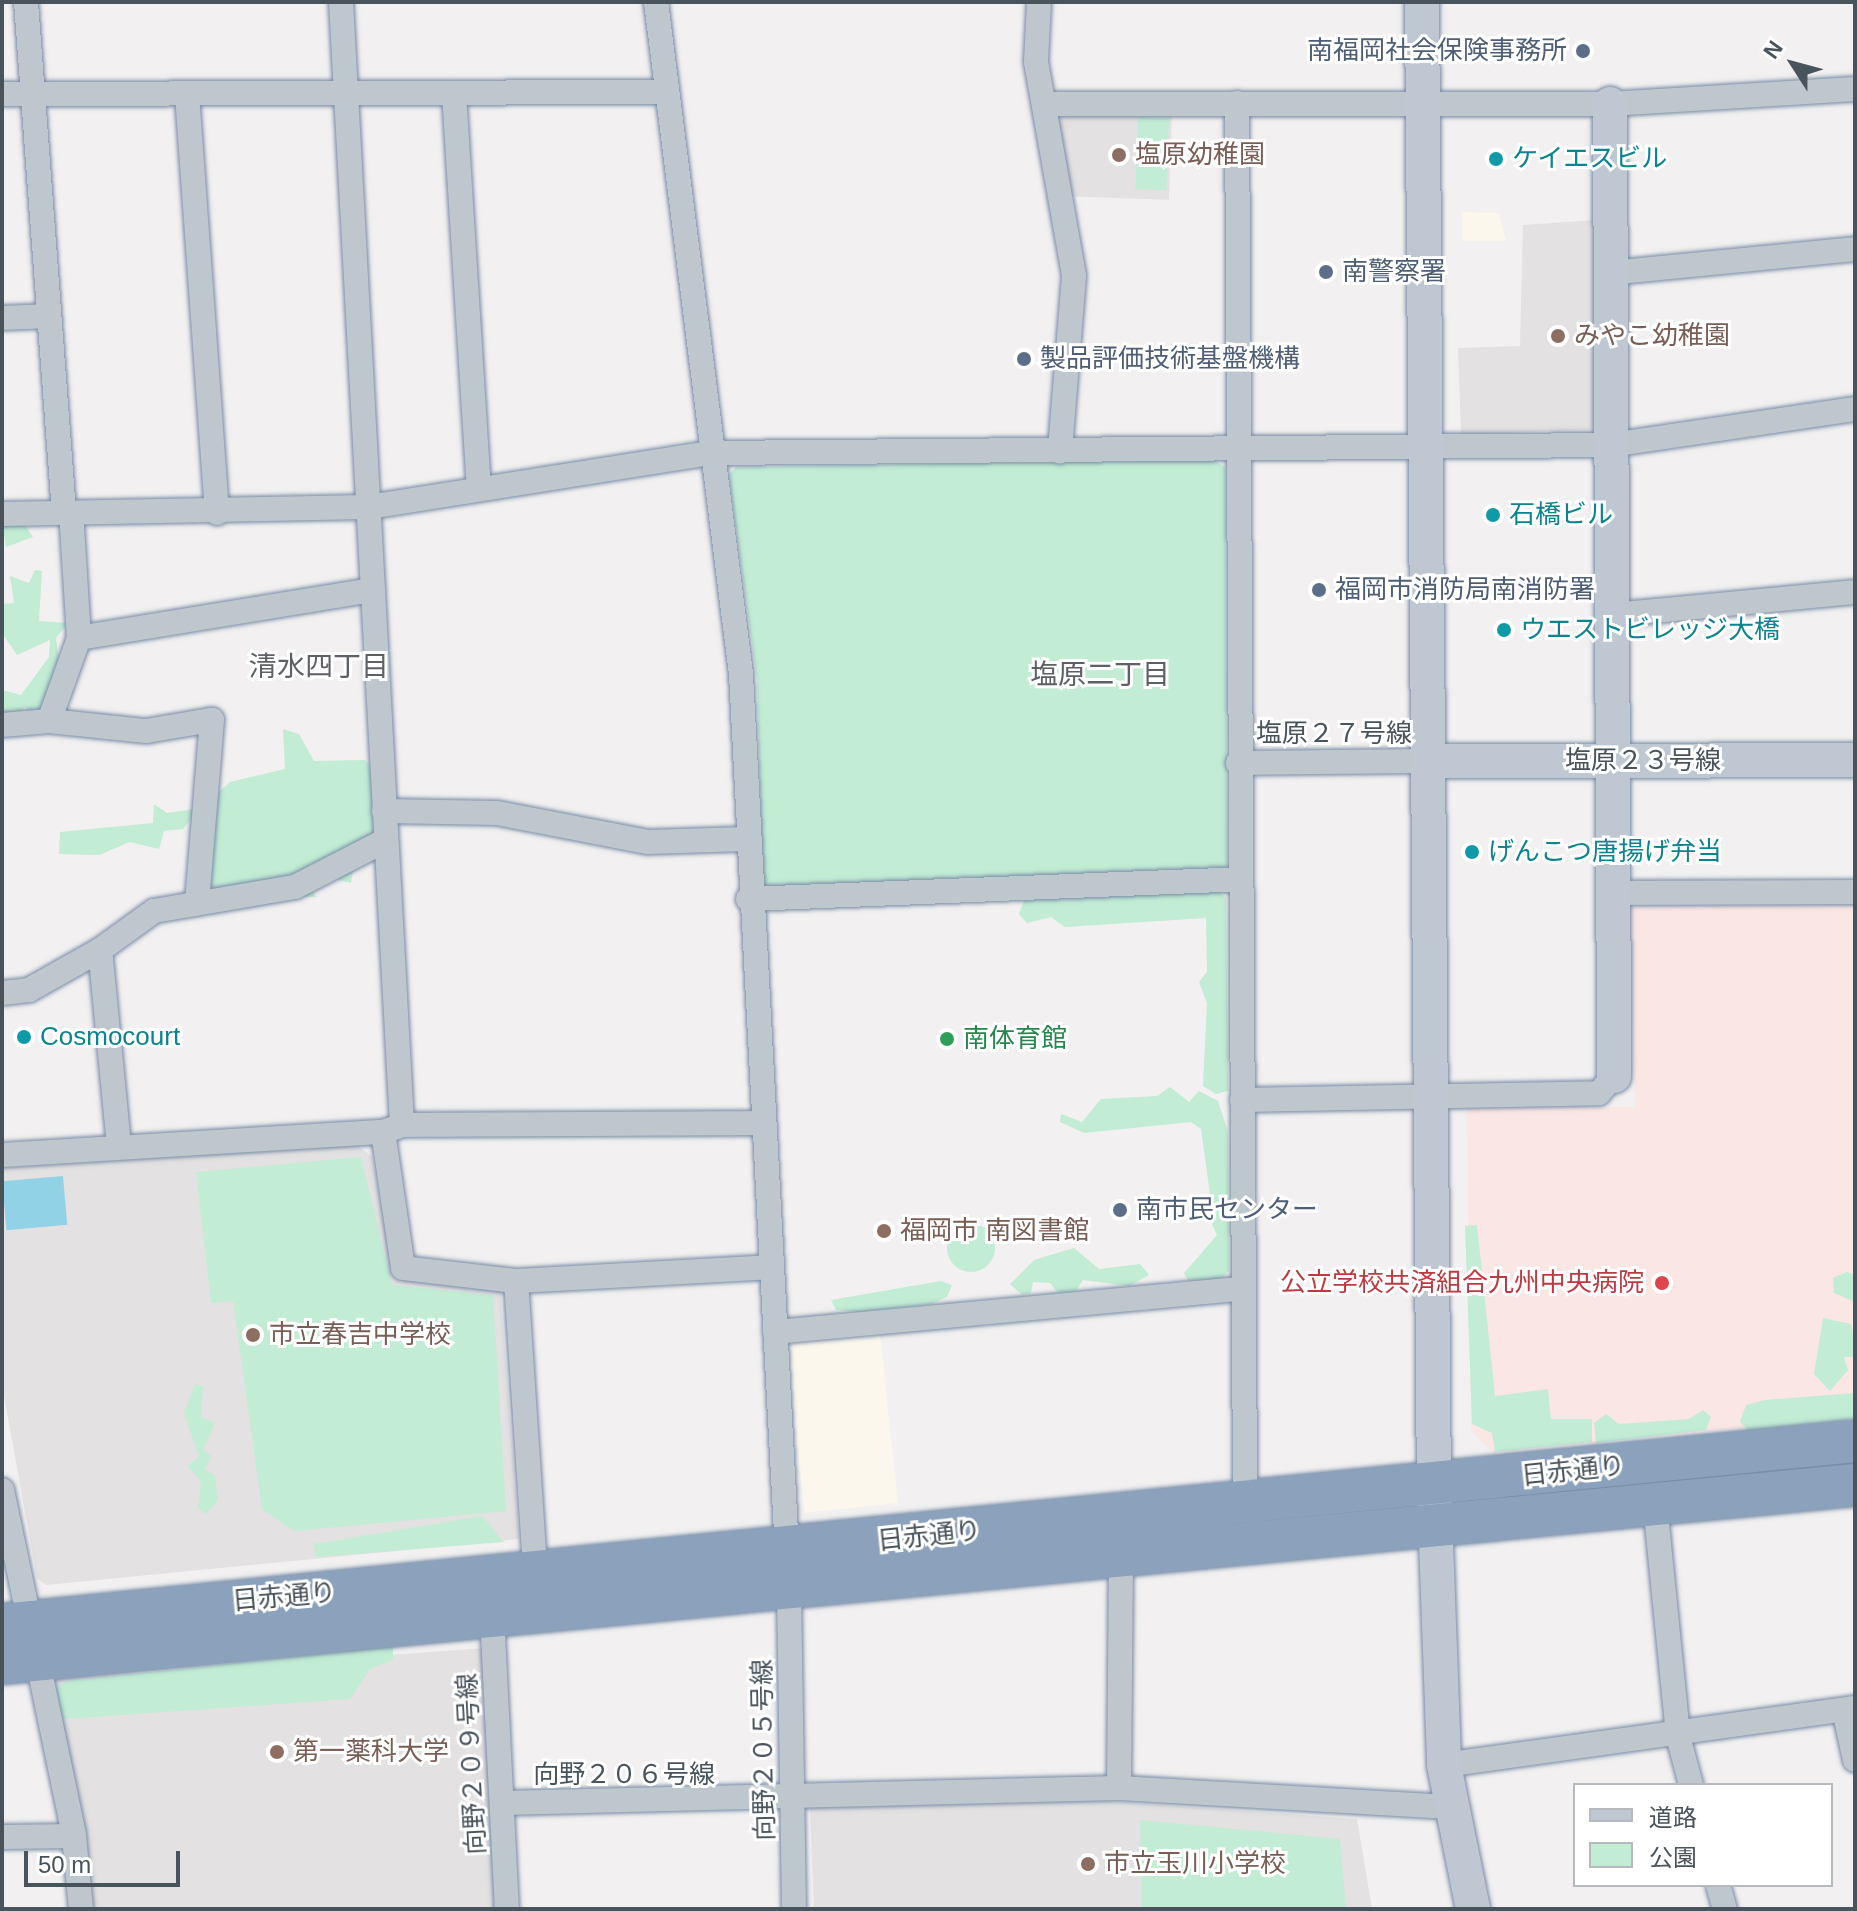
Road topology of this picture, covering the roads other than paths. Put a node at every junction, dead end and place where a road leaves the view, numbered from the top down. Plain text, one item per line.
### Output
1 (26, 2) edge
2 (341, 2) edge
3 (656, 2) edge
4 (1039, 2) edge
5 (1422, 2) edge
6 (1855, 89) edge
7 (343, 91) junction
8 (665, 92) junction
9 (454, 93) junction
10 (2, 94) edge
11 (33, 94) junction
12 (187, 94) junction
13 (1422, 101) junction
14 (1237, 103) junction
15 (1045, 104) junction
16 (1610, 104) junction
17 (1855, 249) edge
18 (1610, 273) junction
19 (49, 316) junction
20 (2, 318) edge
21 (1855, 409) edge
22 (1424, 445) junction
23 (1611, 445) junction
24 (1237, 448) junction
25 (1060, 451) junction
26 (710, 453) junction
27 (479, 488) junction
28 (369, 507) junction
29 (67, 512) junction
30 (217, 513) junction
31 (2, 514) edge
32 (373, 590) junction
33 (1855, 592) edge
34 (1612, 615) junction
35 (79, 638) junction
36 (49, 721) junction
37 (2, 725) edge
38 (1855, 760) edge
39 (1431, 761) junction
40 (1613, 761) junction
41 (1238, 763) junction
42 (384, 811) junction
43 (746, 839) junction
44 (384, 841) junction
45 (1238, 879) junction
46 (1855, 892) edge
47 (1613, 893) junction
48 (748, 899) junction
49 (197, 903) junction
50 (100, 950) junction
51 (2, 993) edge
52 (1614, 1076) joint
53 (1429, 1091) junction
54 (1242, 1100) junction
55 (763, 1123) junction
56 (392, 1128) junction
57 (119, 1146) junction
58 (2, 1155) edge
59 (771, 1267) junction
60 (516, 1281) junction
61 (1241, 1289) junction
62 (775, 1332) junction
63 (1855, 1441) edge
64 (1855, 1485) edge
65 (2, 1490) edge
66 (1245, 1504) junction
67 (1655, 1504) junction
68 (1435, 1505) junction
69 (784, 1550) junction
70 (1121, 1556) junction
71 (537, 1591) junction
72 (789, 1591) junction
73 (492, 1615) junction
74 (16, 1642) edge
75 (1850, 1709) edge
76 (1678, 1736) junction
77 (1855, 1760) edge
78 (1444, 1765) junction
79 (1690, 1783) edge
80 (1119, 1788) junction
81 (793, 1801) junction
82 (504, 1803) junction
83 (1449, 1807) junction
84 (74, 1836) junction
85 (2, 1837) edge
86 (1719, 1887) edge
87 (81, 1909) edge
88 (507, 1909) edge
89 (794, 1909) edge
90 (1473, 1909) edge
91 (1725, 1909) edge

1 - 11 street
2 - 7 street
3 - 8 street, 向野２０５号線
4 - 15 street
5 - 13 street
6 - 16 street
7 - 9 street
7 - 12 street
7 - 28 street
8 - 9 street
8 - 26 street, 向野２０５号線
9 - 27 street
10 - 11 street
11 - 12 street
11 - 19 street
12 - 30 street
13 - 14 street
13 - 16 street
13 - 22 street
14 - 15 street
14 - 24 street
15 - 25 street
16 - 18 street
17 - 18 street
18 - 23 street
19 - 20 street
19 - 29 street
21 - 23 street
22 - 23 street
22 - 24 street
22 - 39 street
23 - 34 street
24 - 25 street
24 - 41 street
25 - 26 street
26 - 27 street
26 - 43 street, 向野２０５号線
27 - 28 street
28 - 30 street
28 - 32 street
29 - 30 street
29 - 31 street
29 - 35 street
32 - 35 street
32 - 42 street
33 - 34 street
34 - 40 street
35 - 36 street
36 - 37 street
36 - 49 street
38 - 40 street, 塩原２３号線
39 - 40 street, 塩原２３号線
39 - 41 street, 塩原２７号線
39 - 53 street
40 - 47 street
41 - 45 street
42 - 43 street
42 - 44 street
43 - 48 street, 向野２０５号線
44 - 49 street
44 - 56 street
45 - 48 street
45 - 54 street
46 - 47 street
47 - 52 street
48 - 55 street, 向野２０５号線
49 - 50 street
50 - 51 street
50 - 57 street
52 - 53 street
53 - 54 street
53 - 68 street
54 - 61 street
55 - 56 street
55 - 59 street, 向野２０５号線
56 - 57 street
56 - 60 street
57 - 58 street
59 - 60 street
59 - 62 street, 向野２０５号線
60 - 71 street
61 - 62 street
61 - 66 street
62 - 69 street, 向野２０５号線
63 - 68 highway, 日赤通り
64 - 67 highway, 日赤通り
65 - 74 street
66 - 68 highway, 日赤通り
66 - 69 highway, 日赤通り
67 - 68 highway, 日赤通り
67 - 76 street
68 - 70 highway, 日赤通り
68 - 78 street
69 - 71 highway, 日赤通り
69 - 72 street, 向野２０５号線
70 - 72 highway, 日赤通り
70 - 80 street
71 - 72 highway, 日赤通り
71 - 73 highway, 日赤通り
71 - 74 highway, 日赤通り
72 - 81 street, 向野２０５号線
73 - 74 highway, 日赤通り
73 - 82 street, 向野２０９号線
74 - 84 street
75 - 76 street
75 - 77 street
76 - 78 street
76 - 79 street
78 - 83 street
80 - 81 street, 向野２０６号線
80 - 83 street, 向野２０６号線
81 - 82 street, 向野２０６号線
81 - 89 street, 向野２０５号線
82 - 88 street, 向野２０９号線
83 - 90 street
84 - 85 street
84 - 87 street
86 - 91 street

